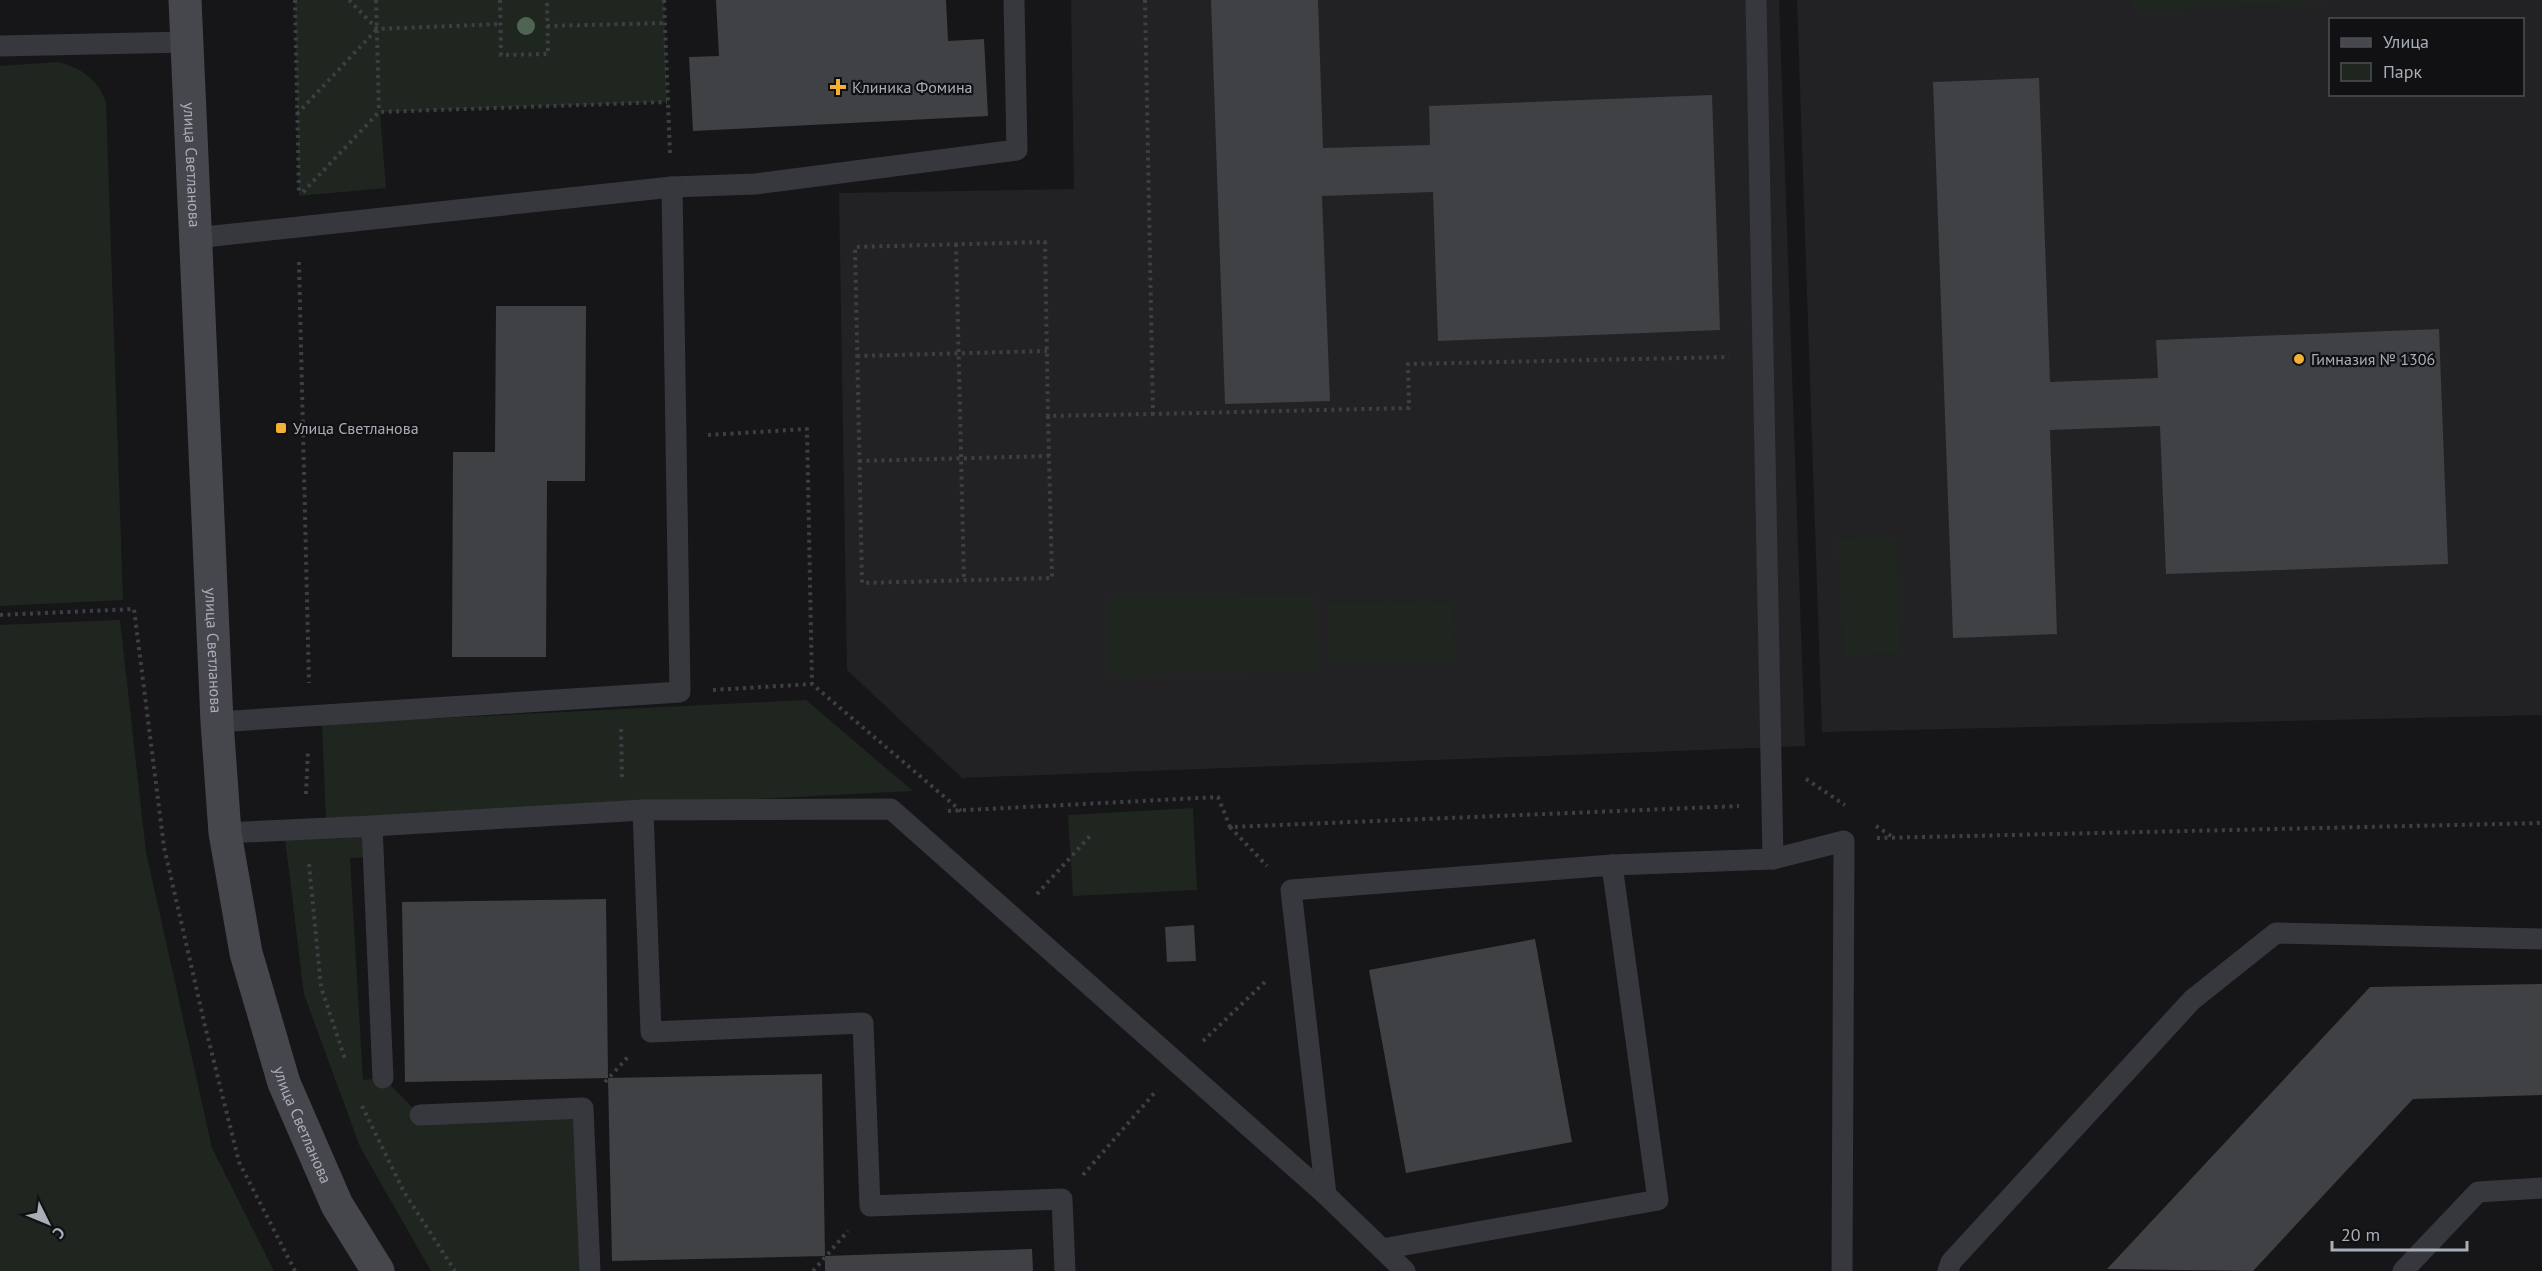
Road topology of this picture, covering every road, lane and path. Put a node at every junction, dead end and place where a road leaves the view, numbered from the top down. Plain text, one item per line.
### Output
1 (185, 0) edge
2 (295, 0) edge
3 (349, 0) edge
4 (376, 0) edge
5 (500, 0) edge
6 (547, 0) edge
7 (664, 0) edge
8 (1014, 0) edge
9 (1145, 0) edge
10 (1756, 0) edge
11 (665, 23) junction
12 (501, 24) junction
13 (547, 26) junction
14 (377, 29) junction
15 (187, 42) junction
16 (0, 46) edge
17 (667, 102) junction
18 (379, 112) junction
19 (297, 114) junction
20 (672, 187) junction
21 (298, 227) junction
22 (195, 238) junction
23 (956, 244) junction
24 (1047, 351) junction
25 (958, 353) junction
26 (857, 356) junction
27 (1763, 356) junction
28 (1153, 414) junction
29 (1048, 416) junction
30 (674, 437) junction
31 (1049, 456) junction
32 (960, 458) junction
33 (859, 461) junction
34 (964, 580) junction
35 (0, 615) edge
36 (812, 684) junction
37 (680, 692) junction
38 (310, 716) junction
39 (217, 722) junction
40 (1773, 780) junction
41 (1773, 804) junction
42 (891, 809) junction
43 (643, 810) junction
44 (1852, 810) dead end
45 (962, 812) junction
46 (1872, 823) dead end
47 (2542, 823) edge
48 (372, 826) junction
49 (1230, 827) junction
50 (305, 830) junction
51 (225, 833) junction
52 (1090, 836) dead end
53 (1891, 836) junction
54 (1844, 841) junction
55 (1773, 859) junction
56 (1612, 865) junction
57 (1291, 890) junction
58 (1014, 919) junction
59 (2542, 939) edge
60 (651, 1032) junction
61 (384, 1078) dead end
62 (583, 1108) junction
63 (420, 1115) dead end
64 (2542, 1188) edge
65 (1326, 1195) junction
66 (870, 1206) junction
67 (1382, 1250) junction
68 (295, 1271) edge
69 (378, 1271) edge
70 (590, 1271) edge
71 (813, 1271) edge
72 (1065, 1271) edge
73 (1405, 1271) edge
74 (1842, 1271) edge
75 (1948, 1271) edge
76 (2403, 1271) edge

1 - 15 street, улица Светланова
2 - 19 path
3 - 14 path
4 - 14 path
5 - 12 path
6 - 13 path
7 - 11 path
8 - 20 lane
9 - 28 path
10 - 27 lane
11 - 13 path
11 - 17 path
12 - 13 path
12 - 14 path
14 - 18 path
14 - 19 path
15 - 16 lane
15 - 22 street, улица Светланова
17 - 18 path
17 - 20 path
18 - 19 path
20 - 21 lane
20 - 30 lane
21 - 22 lane
21 - 38 path
22 - 39 street, улица Светланова
23 - 24 path
23 - 25 path
23 - 26 path
24 - 25 path
24 - 29 path
25 - 26 path
25 - 32 path
26 - 33 path
27 - 28 path
27 - 40 lane
28 - 29 path
29 - 31 path
30 - 36 path
30 - 37 lane
31 - 32 path
31 - 34 path
32 - 33 path
32 - 34 path
33 - 34 path
35 - 68 path
36 - 37 path
36 - 45 path
37 - 38 lane
38 - 39 lane
38 - 50 path
39 - 51 street, улица Светланова
40 - 41 lane
40 - 44 path
41 - 49 path
41 - 55 lane
42 - 43 lane
42 - 45 path
42 - 58 lane
43 - 48 lane
43 - 60 lane
45 - 49 path
46 - 53 path
47 - 53 path
48 - 50 lane
48 - 61 lane
49 - 57 path
50 - 51 lane
51 - 69 street, улица Светланова
52 - 58 path
53 - 54 path
54 - 55 lane
54 - 74 lane
55 - 56 lane
56 - 57 lane
56 - 67 lane
57 - 65 lane
58 - 65 lane
59 - 75 lane
60 - 62 path
60 - 66 lane
62 - 63 lane
62 - 70 lane
64 - 76 lane
65 - 67 lane
66 - 71 path
66 - 72 lane
67 - 73 lane

